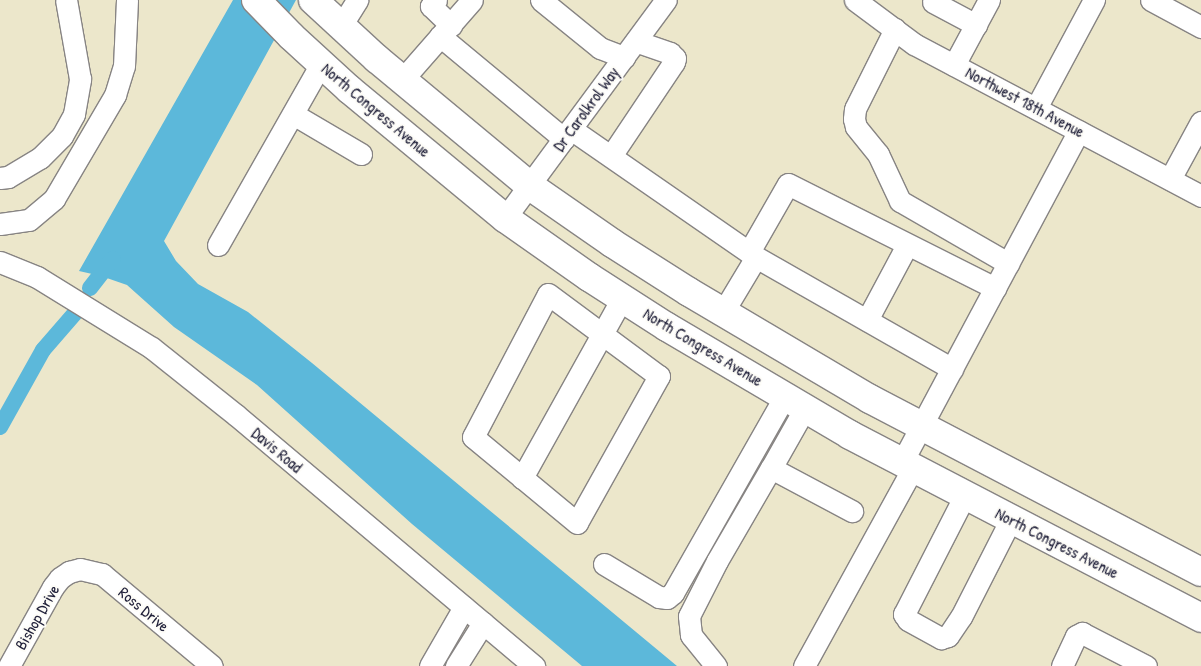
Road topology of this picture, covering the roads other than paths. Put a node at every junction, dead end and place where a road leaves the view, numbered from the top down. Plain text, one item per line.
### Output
1 (66, 0) edge
2 (127, 0) edge
3 (256, 0) edge
4 (357, 0) edge
5 (436, 0) edge
6 (472, 0) edge
7 (541, 0) edge
8 (666, 0) edge
9 (855, 0) edge
10 (989, 0) edge
11 (1094, 0) edge
12 (1151, 0) edge
13 (933, 2) dead end
14 (316, 3) edge
15 (976, 25) junction
16 (341, 26) junction
17 (1201, 27) edge
18 (895, 29) junction
19 (446, 30) junction
20 (630, 49) junction
21 (321, 64) junction
22 (954, 65) junction
23 (402, 80) junction
24 (1036, 108) junction
25 (293, 114) junction
26 (1201, 122) edge
27 (1079, 131) junction
28 (568, 134) junction
29 (62, 136) junction
30 (83, 149) junction
31 (361, 154) dead end
32 (611, 156) junction
33 (0, 178) edge
34 (1170, 179) junction
35 (530, 186) junction
36 (1201, 196) edge
37 (505, 218) junction
38 (0, 224) edge
39 (218, 245) dead end
40 (907, 245) junction
41 (752, 255) junction
42 (0, 262) edge
43 (1008, 264) junction
44 (995, 288) junction
45 (622, 298) junction
46 (723, 312) junction
47 (867, 320) junction
48 (602, 334) junction
49 (952, 368) junction
50 (795, 402) junction
51 (921, 426) junction
52 (908, 465) junction
53 (772, 468) junction
54 (522, 478) junction
55 (964, 495) junction
56 (852, 510) dead end
57 (1011, 519) junction
58 (604, 564) dead end
59 (70, 572) joint
60 (1201, 572) edge
61 (464, 607) junction
62 (1201, 618) edge
63 (483, 623) junction
64 (9, 666) edge
65 (212, 666) edge
66 (430, 666) edge
67 (456, 666) edge
68 (534, 666) edge
69 (716, 666) edge
70 (804, 666) edge
71 (1062, 666) edge
72 (1146, 666) edge

1 - 29 street
2 - 30 street
3 - 21 main road, North Congress Avenue
4 - 16 street
5 - 19 street
6 - 19 street
7 - 20 street
8 - 20 street, Dr Carolkrol Way
9 - 18 street, Northwest 18th Avenue
10 - 15 street
11 - 24 street
12 - 17 street
13 - 15 street
14 - 16 main road
15 - 22 street
16 - 23 main road
18 - 22 street, Northwest 18th Avenue
18 - 43 street
19 - 23 street
19 - 28 street
20 - 28 street, Dr Carolkrol Way
20 - 32 street
21 - 25 street
21 - 37 main road, North Congress Avenue
22 - 24 street, Northwest 18th Avenue
23 - 35 main road
24 - 27 street, Northwest 18th Avenue
25 - 31 street
25 - 39 street
26 - 34 street
27 - 34 street, Northwest 18th Avenue
27 - 43 street
28 - 32 street
28 - 35 street, Dr Carolkrol Way
29 - 30 street
29 - 33 street
30 - 38 street
32 - 41 street
34 - 36 street, Northwest 18th Avenue
35 - 37 street, Dr Carolkrol Way
35 - 46 main road
37 - 45 main road, North Congress Avenue
40 - 41 street
40 - 44 street
40 - 47 street
41 - 46 street
41 - 47 street
42 - 61 street, Davis Road
43 - 44 street
44 - 49 street
45 - 48 street
45 - 50 main road, North Congress Avenue
46 - 51 main road
47 - 49 street
48 - 54 street
48 - 54 street
48 - 54 street
49 - 51 street
50 - 52 main road, North Congress Avenue
50 - 53 street
50 - 58 street
51 - 52 street
51 - 60 main road
52 - 55 main road, North Congress Avenue
52 - 70 street
53 - 56 street
53 - 69 street
55 - 57 main road, North Congress Avenue
55 - 57 street
57 - 62 main road, North Congress Avenue
59 - 64 street, Bishop Drive
59 - 65 street, Ross Drive
61 - 63 street, Davis Road
61 - 66 street
63 - 67 street
63 - 68 street, Davis Road
71 - 72 street

